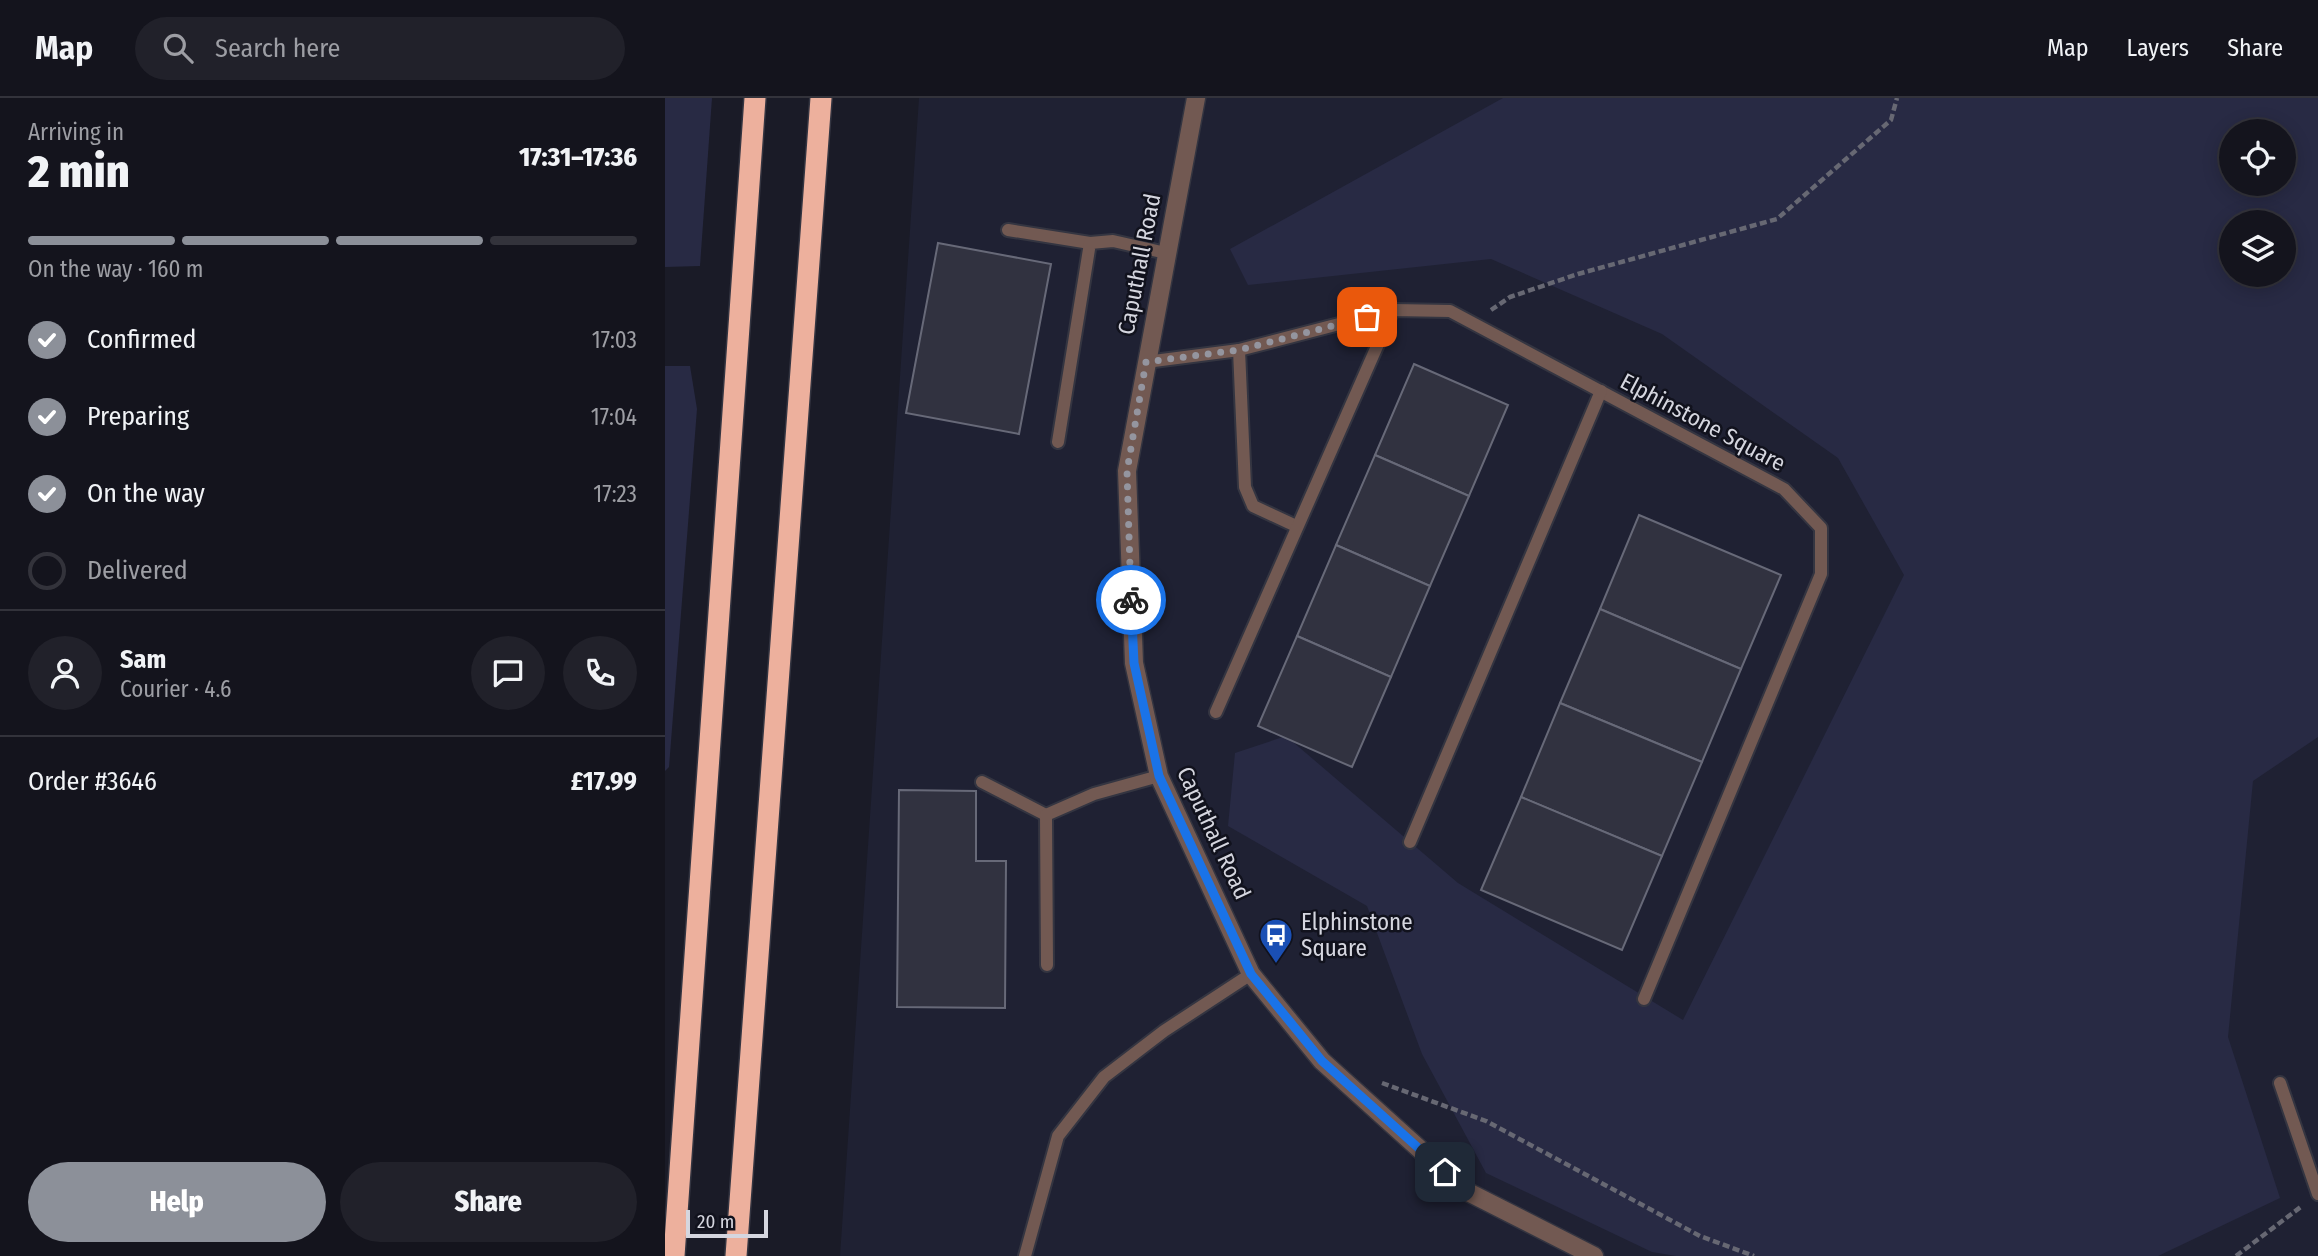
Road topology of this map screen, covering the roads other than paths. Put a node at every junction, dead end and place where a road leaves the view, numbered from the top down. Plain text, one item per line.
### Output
1 (755, 98) edge
2 (821, 98) edge
3 (1196, 98) edge
4 (1008, 230) dead end
5 (1090, 243) junction
6 (1166, 253) junction
7 (1393, 310) junction
8 (1239, 350) junction
9 (1146, 362) junction
10 (1601, 391) junction
11 (1058, 442) dead end
12 (1296, 526) junction
13 (1216, 712) dead end
14 (1159, 776) junction
15 (982, 782) dead end
16 (1046, 815) junction
17 (1410, 842) dead end
18 (1047, 965) dead end
19 (1251, 974) junction
20 (1644, 999) dead end
21 (2280, 1083) dead end
22 (2313, 1160) edge
23 (2313, 1198) edge
24 (674, 1256) edge
25 (736, 1256) edge
26 (1025, 1256) edge
27 (1594, 1256) edge

1 - 24 highway
2 - 25 highway
3 - 6 street, Caputhall Road
4 - 5 lane
5 - 6 lane
5 - 11 lane
6 - 9 street, Caputhall Road
7 - 8 lane, Elphinstone Square
7 - 10 lane, Elphinstone Square
7 - 12 lane
8 - 9 lane, Elphinstone Square
8 - 12 lane
9 - 14 street, Caputhall Road
10 - 17 lane, Elphinstone Square
10 - 20 lane, Elphinstone Square
12 - 13 lane
14 - 16 lane
14 - 19 street, Caputhall Road
15 - 16 lane
16 - 18 lane
19 - 26 lane
19 - 27 street, Caputhall Road
21 - 22 lane
22 - 23 lane

